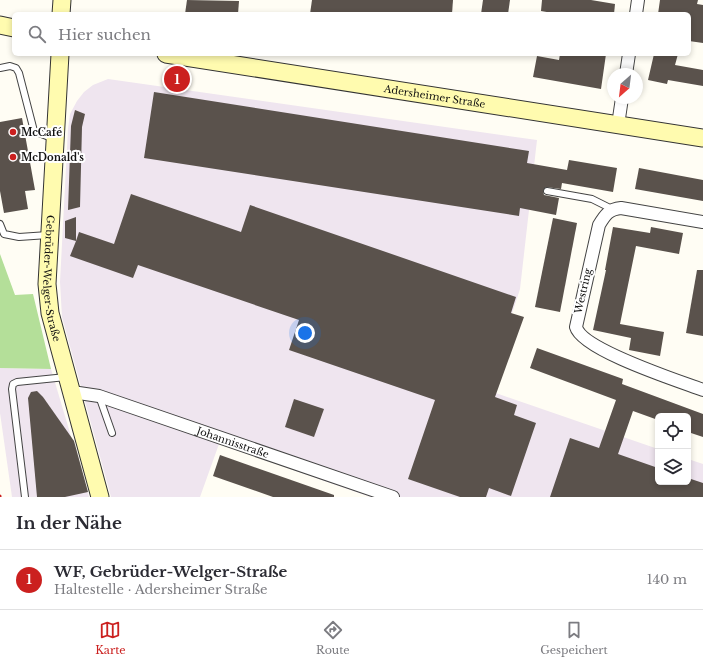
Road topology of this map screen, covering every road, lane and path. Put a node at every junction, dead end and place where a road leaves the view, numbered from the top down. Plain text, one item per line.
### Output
1 (62, 0) edge
2 (638, 0) edge
3 (62, 12) edge
4 (636, 12) edge
5 (0, 25) edge
6 (12, 28) edge
7 (60, 56) edge
8 (179, 56) edge
9 (629, 56) edge
10 (0, 68) edge
11 (627, 68) edge
12 (621, 104) edge
13 (618, 125) junction
14 (703, 138) edge
15 (54, 139) junction
16 (547, 191) dead end
17 (612, 209) junction
18 (703, 222) edge
19 (0, 224) edge
20 (48, 234) junction
21 (69, 384) junction
22 (703, 390) edge
23 (98, 396) junction
24 (112, 434) dead end
25 (25, 497) edge
26 (100, 497) edge
27 (393, 497) edge

1 - 3 main road
2 - 4 street
5 - 6 main road
7 - 15 main road, Gebrüder-Welger-Straße
8 - 13 main road, Adersheimer Straße
9 - 11 street
10 - 15 lane
12 - 13 street
13 - 14 main road, Adersheimer Straße
15 - 20 main road, Gebrüder-Welger-Straße
16 - 17 lane
17 - 18 street
17 - 22 street, Westring
19 - 20 lane
20 - 21 main road, Gebrüder-Welger-Straße
21 - 23 street, Johannisstraße
21 - 25 lane
21 - 26 main road, Gebrüder-Welger-Straße
23 - 24 lane
23 - 27 street, Johannisstraße

